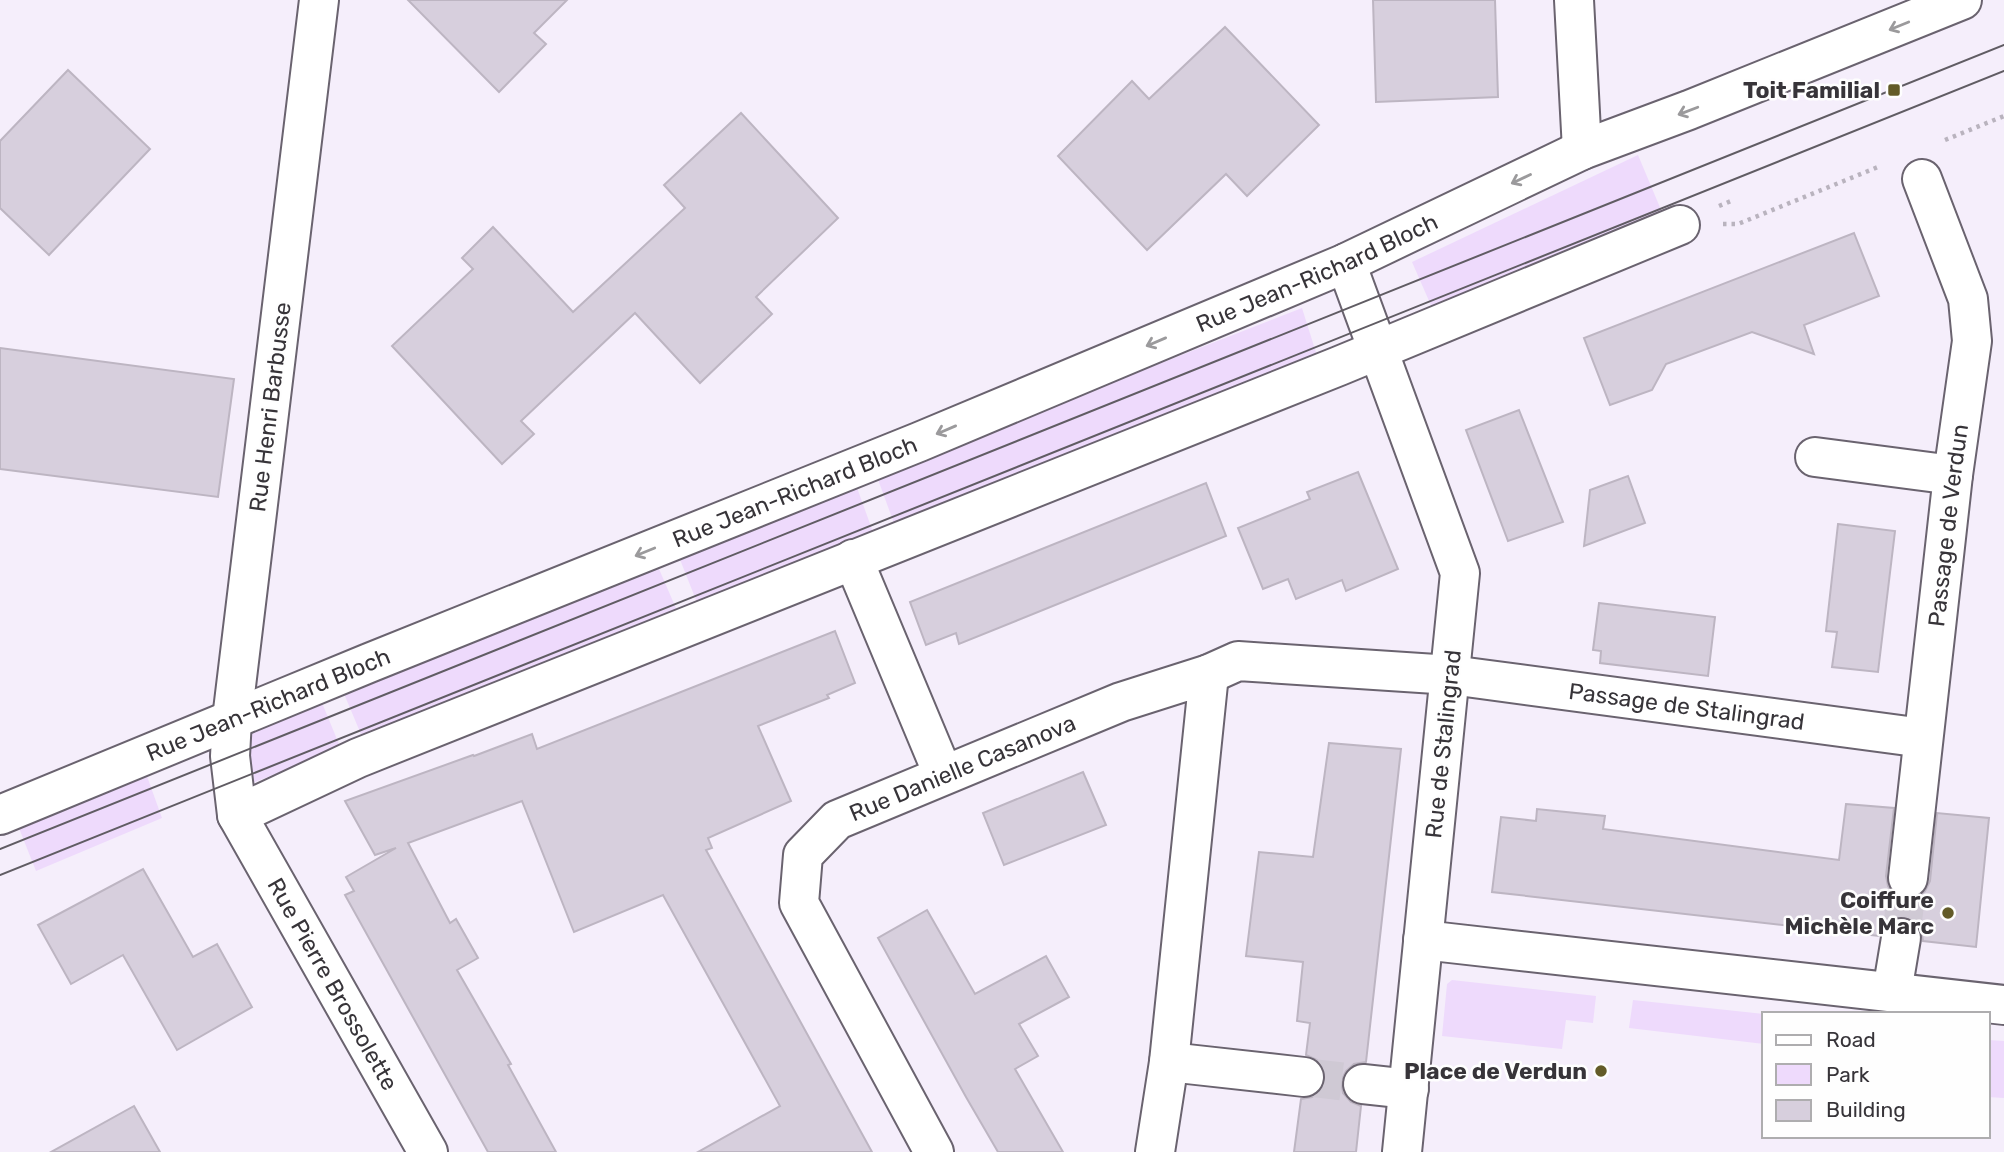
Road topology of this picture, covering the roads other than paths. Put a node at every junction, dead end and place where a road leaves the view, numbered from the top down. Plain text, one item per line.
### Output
1 (318, 0) edge
2 (1574, 0) edge
3 (1962, 0) edge
4 (1582, 150) junction
5 (1922, 179) dead end
6 (1681, 225) road end
7 (1346, 263) junction
8 (1378, 350) junction
9 (1815, 457) dead end
10 (1953, 475) junction
11 (853, 559) junction
12 (1209, 674) junction
13 (1451, 675) junction
14 (232, 719) junction
15 (1923, 738) junction
16 (943, 774) junction
17 (0, 815) edge
18 (237, 815) junction
19 (1908, 878) tunnel mouth
20 (1901, 939) tunnel mouth
21 (1423, 940) junction
22 (1892, 992) junction
23 (2004, 1005) edge
24 (1169, 1062) junction
25 (1304, 1077) tunnel mouth
26 (1363, 1084) tunnel mouth
27 (1409, 1089) junction
28 (428, 1152) edge
29 (934, 1152) edge
30 (1155, 1152) edge
31 (1402, 1152) edge

1 - 14 street, Rue Henri Barbusse
2 - 4 street
3 -> 4 street, Rue Jean-Richard Bloch
4 -> 7 street, Rue Jean-Richard Bloch
5 - 10 street, Passage de Verdun
6 - 8 street
7 - 8 street, Rue de Stalingrad
7 -> 14 street, Rue Jean-Richard Bloch
8 - 11 street
8 - 13 street, Rue de Stalingrad
9 - 10 street
10 - 15 street, Passage de Verdun
11 - 16 street
11 - 18 street
12 - 13 street, Rue Danielle Casanova
12 - 16 street, Rue Danielle Casanova
12 - 24 street
13 - 15 street, Passage de Stalingrad
13 - 21 street, Rue de Stalingrad
14 - 17 street, Rue Jean-Richard Bloch
14 - 18 street, Rue Henri Barbusse
15 - 19 street, Passage de Verdun
16 - 29 street, Rue Danielle Casanova
18 - 28 street, Rue Pierre Brossolette
20 - 22 street
21 - 22 street
21 - 27 street, Rue de Stalingrad
22 - 23 street
24 - 25 street
24 - 30 street
26 - 27 street
27 - 31 street, Rue de Stalingrad

